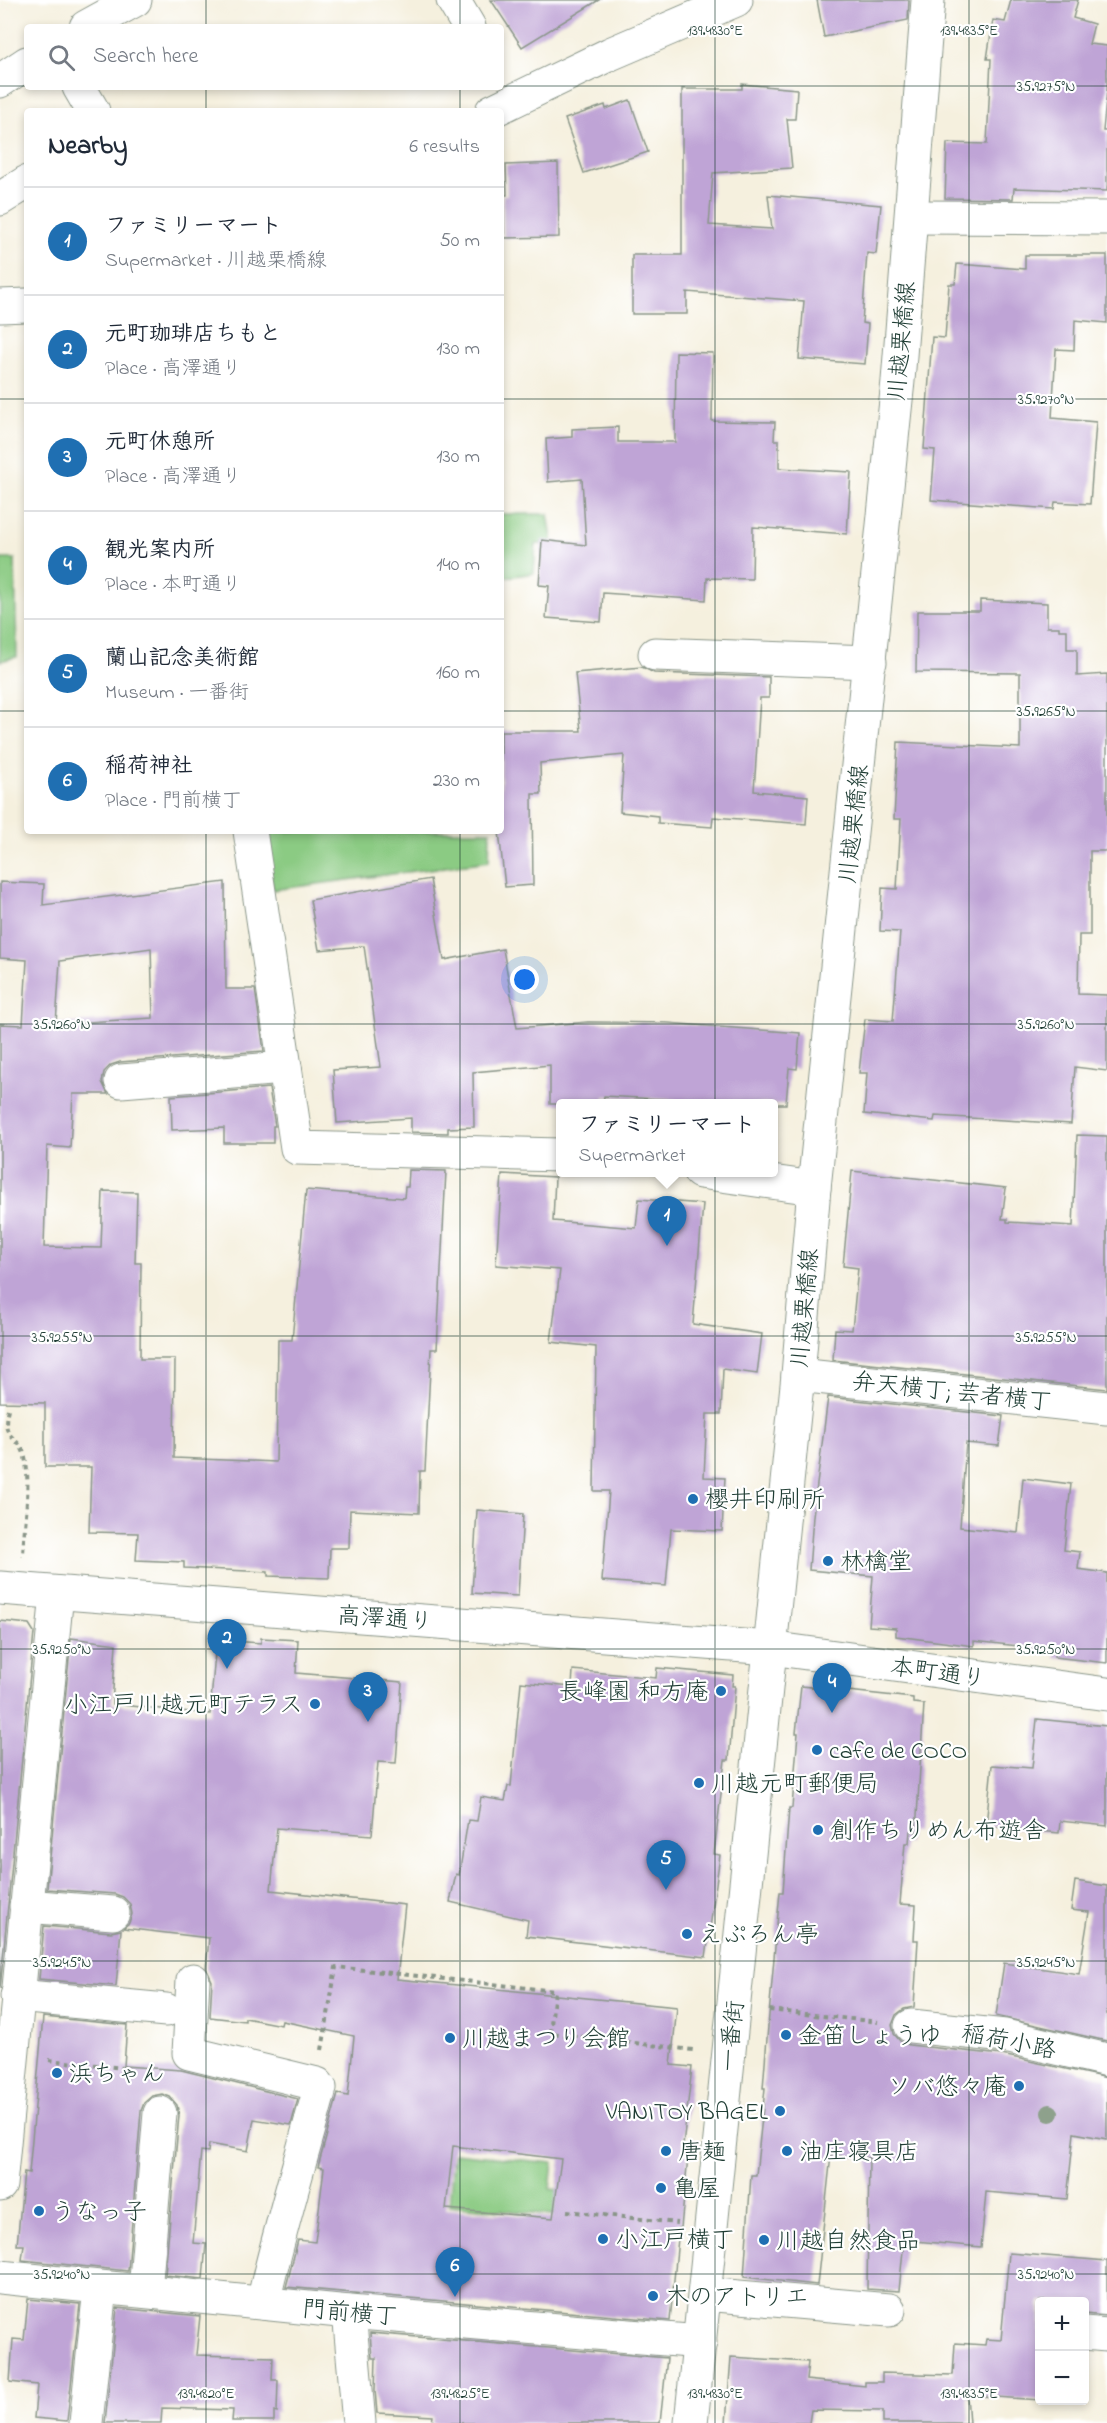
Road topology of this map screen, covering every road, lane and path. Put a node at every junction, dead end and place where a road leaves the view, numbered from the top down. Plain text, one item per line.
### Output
1 (135, 0) edge
2 (453, 0) edge
3 (736, 0) edge
4 (928, 0) edge
5 (91, 24) edge
6 (468, 24) edge
7 (24, 65) edge
8 (0, 81) edge
9 (81, 90) edge
10 (502, 96) edge
11 (91, 108) edge
12 (24, 184) edge
13 (0, 199) edge
14 (912, 217) junction
15 (1107, 218) edge
16 (24, 305) edge
17 (0, 306) edge
18 (655, 654) dead end
19 (870, 662) junction
20 (250, 834) edge
21 (285, 1068) junction
22 (121, 1081) dead end
23 (556, 1155) edge
24 (730, 1177) edge
25 (814, 1188) junction
26 (798, 1375) junction
27 (1107, 1407) edge
28 (8, 1409) dead end
29 (10, 1589) edge
30 (57, 1593) junction
31 (770, 1648) junction
32 (1107, 1694) edge
33 (18, 1891) edge
34 (112, 1913) dead end
35 (193, 1980) dead end
36 (17, 1996) junction
37 (734, 2006) junction
38 (166, 2010) dead end
39 (911, 2026) joint
40 (6, 2054) edge
41 (729, 2055) junction
42 (1107, 2060) edge
43 (123, 2068) dead end
44 (317, 2084) junction
45 (160, 2113) dead end
46 (0, 2184) edge
47 (567, 2211) dead end
48 (712, 2226) junction
49 (0, 2277) edge
50 (100, 2288) junction
51 (145, 2292) junction
52 (705, 2294) junction
53 (262, 2303) junction
54 (890, 2310) dead end
55 (349, 2312) junction
56 (1089, 2333) edge
57 (1107, 2335) edge
58 (700, 2342) junction
59 (86, 2423) edge
60 (359, 2423) edge
61 (691, 2423) edge

1 - 5 street
2 - 6 street
3 - 10 street
4 - 14 street, 川越栗橋線
7 - 8 street
9 - 11 street
12 - 13 street
14 - 15 street
14 - 19 street, 川越栗橋線
16 - 17 street
18 - 19 street
19 - 25 street, 川越栗橋線
20 - 21 street
21 - 22 street
21 - 23 street
24 - 25 street
25 - 26 street, 川越栗橋線
26 - 27 street, 弁天横丁; 芸者横丁
26 - 31 street, 川越栗橋線
28 - 29 path
29 - 30 street, 高澤通り
30 - 31 street, 高澤通り
30 - 33 street
31 - 32 street, 本町通り
31 - 37 street, 一番街
33 - 34 street
33 - 36 street
35 - 44 street
36 - 38 street
36 - 40 street
37 - 39 path
37 - 41 street, 一番街
39 - 42 street, 稲荷小路
40 - 43 path
40 - 46 street
41 - 44 path
41 - 48 street, 一番街
44 - 53 street
45 - 51 street
47 - 48 path
48 - 52 street, 一番街
49 - 50 street, 門前横丁
50 - 51 street, 門前横丁
50 - 59 street
51 - 53 street, 門前横丁
52 - 54 street
52 - 58 street, 一番街
53 - 55 street, 門前横丁
55 - 58 street, 門前横丁
55 - 60 street
56 - 57 street
58 - 61 street, 一番街

